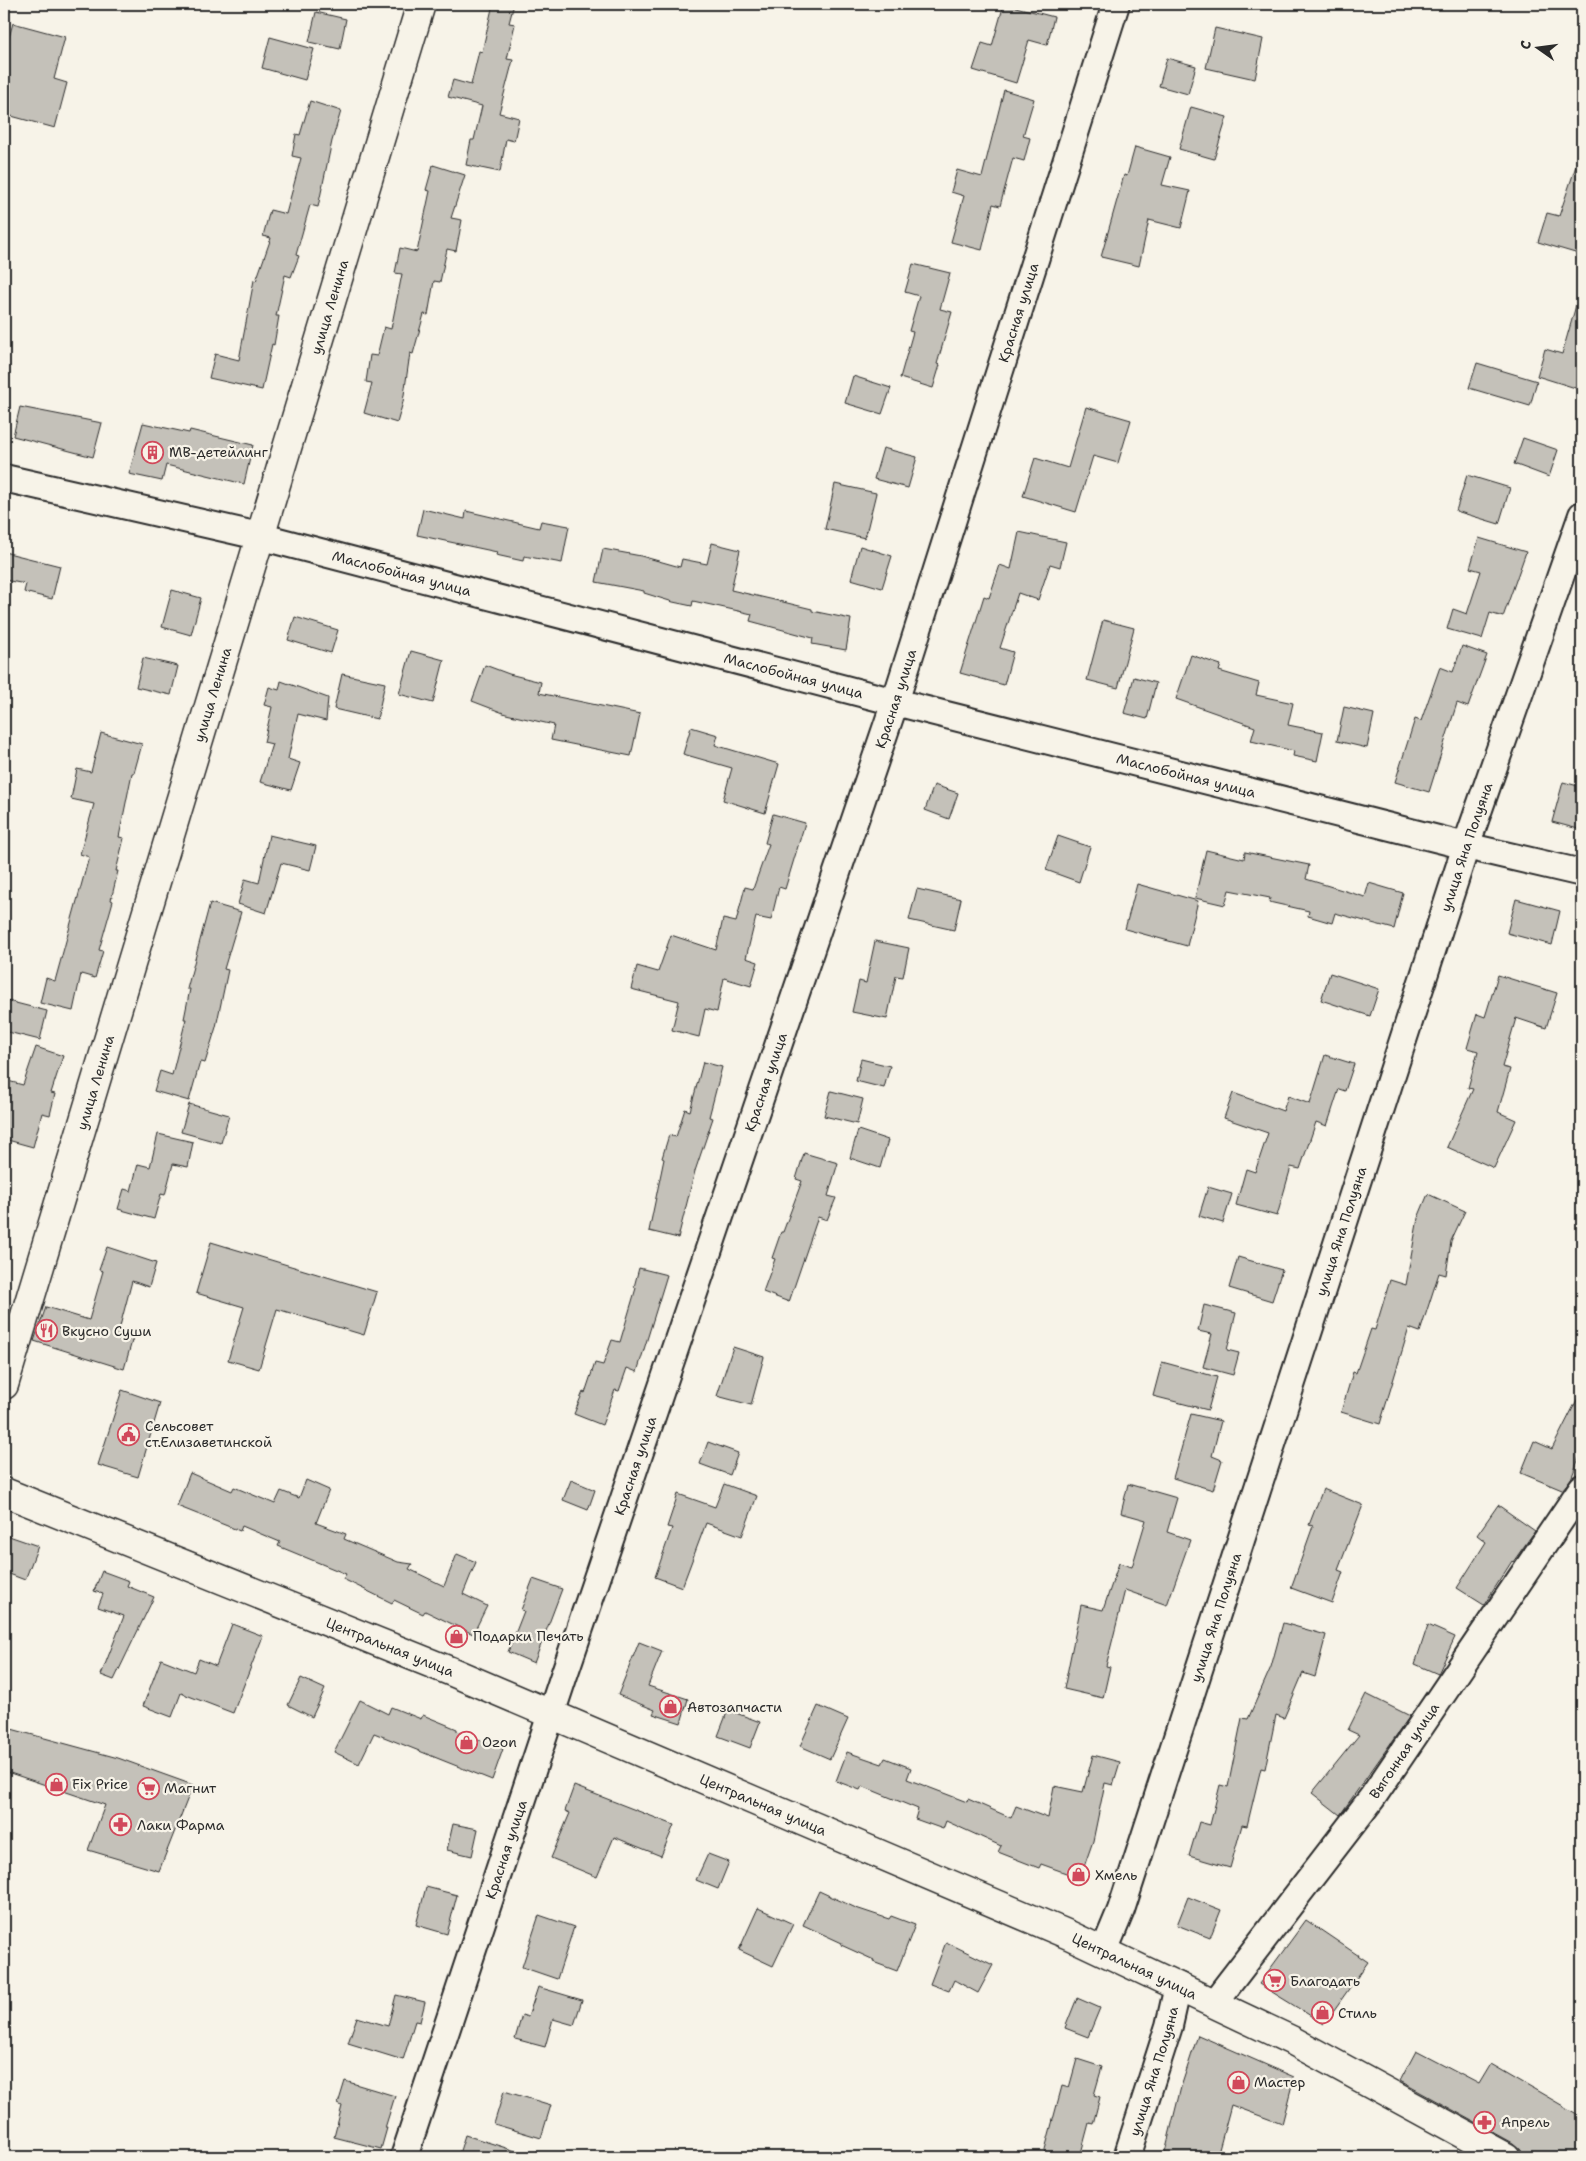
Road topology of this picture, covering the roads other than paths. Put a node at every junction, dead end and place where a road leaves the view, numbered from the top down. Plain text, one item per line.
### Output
1 (420, 4) edge
2 (1116, 4) edge
3 (4, 478) edge
4 (1582, 515) edge
5 (259, 536) junction
6 (895, 702) junction
7 (1466, 846) junction
8 (1582, 872) edge
9 (4, 1385) edge
10 (1582, 1488) edge
11 (4, 1492) edge
12 (551, 1714) junction
13 (1104, 1951) junction
14 (1178, 1986) junction
15 (1214, 2003) junction
16 (404, 2157) edge
17 (1127, 2157) edge
18 (1506, 2157) edge

1 - 5 street, улица Ленина
2 - 6 street, Красная улица
3 - 5 street, Маслобойная улица
4 - 7 street, улица Яна Полуяна
5 - 6 street, Маслобойная улица
5 - 9 street, улица Ленина
6 - 7 street, Маслобойная улица
6 - 12 street, Красная улица
7 - 8 street, Маслобойная улица
7 - 13 street, улица Яна Полуяна
10 - 15 street, Выгонная улица
11 - 12 street, Центральная улица
12 - 13 street, Центральная улица
12 - 16 street, Красная улица
13 - 14 street, Центральная улица
14 - 15 street, Центральная улица
14 - 17 street, улица Яна Полуяна
15 - 18 street, Центральная улица

